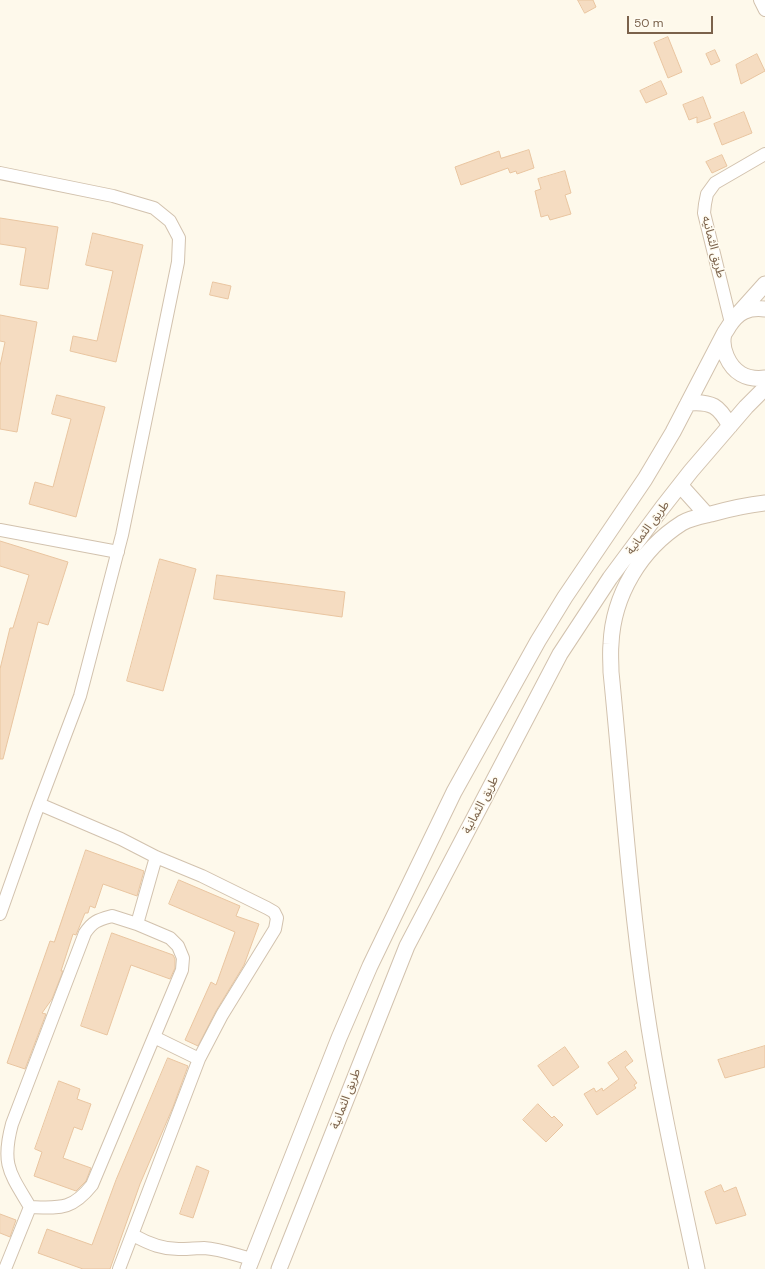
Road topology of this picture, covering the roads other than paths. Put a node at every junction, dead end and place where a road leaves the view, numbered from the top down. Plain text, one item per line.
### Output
1 (760, 0) edge
2 (765, 10) edge
3 (765, 154) edge
4 (0, 173) edge
5 (765, 284) edge
6 (765, 309) edge
7 (730, 325) junction
8 (765, 378) edge
9 (765, 388) edge
10 (688, 403) junction
11 (730, 426) junction
12 (680, 485) junction
13 (765, 503) edge
14 (707, 515) junction
15 (0, 530) edge
16 (118, 552) junction
17 (39, 804) junction
18 (156, 857) junction
19 (0, 914) edge
20 (137, 924) junction
21 (154, 1037) junction
22 (199, 1059) junction
23 (30, 1207) junction
24 (133, 1235) junction
25 (250, 1264) edge
26 (5, 1269) edge
27 (119, 1269) edge
28 (280, 1269) edge
29 (698, 1269) edge

1 - 2 street
3 - 7 street, طريق الثمانيه
4 - 16 street
5 - 7 street
6 - 7 street
7 - 8 street
7 - 10 street
9 - 11 street, طريق الثمانية
10 - 11 street
10 - 25 street
11 - 12 street, طريق الثمانية
12 - 14 street
12 - 28 street, طريق الثمانية
13 - 14 street
14 - 29 street
15 - 16 street
16 - 17 street
17 - 18 street
17 - 19 street
18 - 20 street
18 - 22 street
20 - 21 street
20 - 23 street
21 - 22 street
21 - 23 street
22 - 24 street
23 - 26 street
24 - 25 street
24 - 27 street

